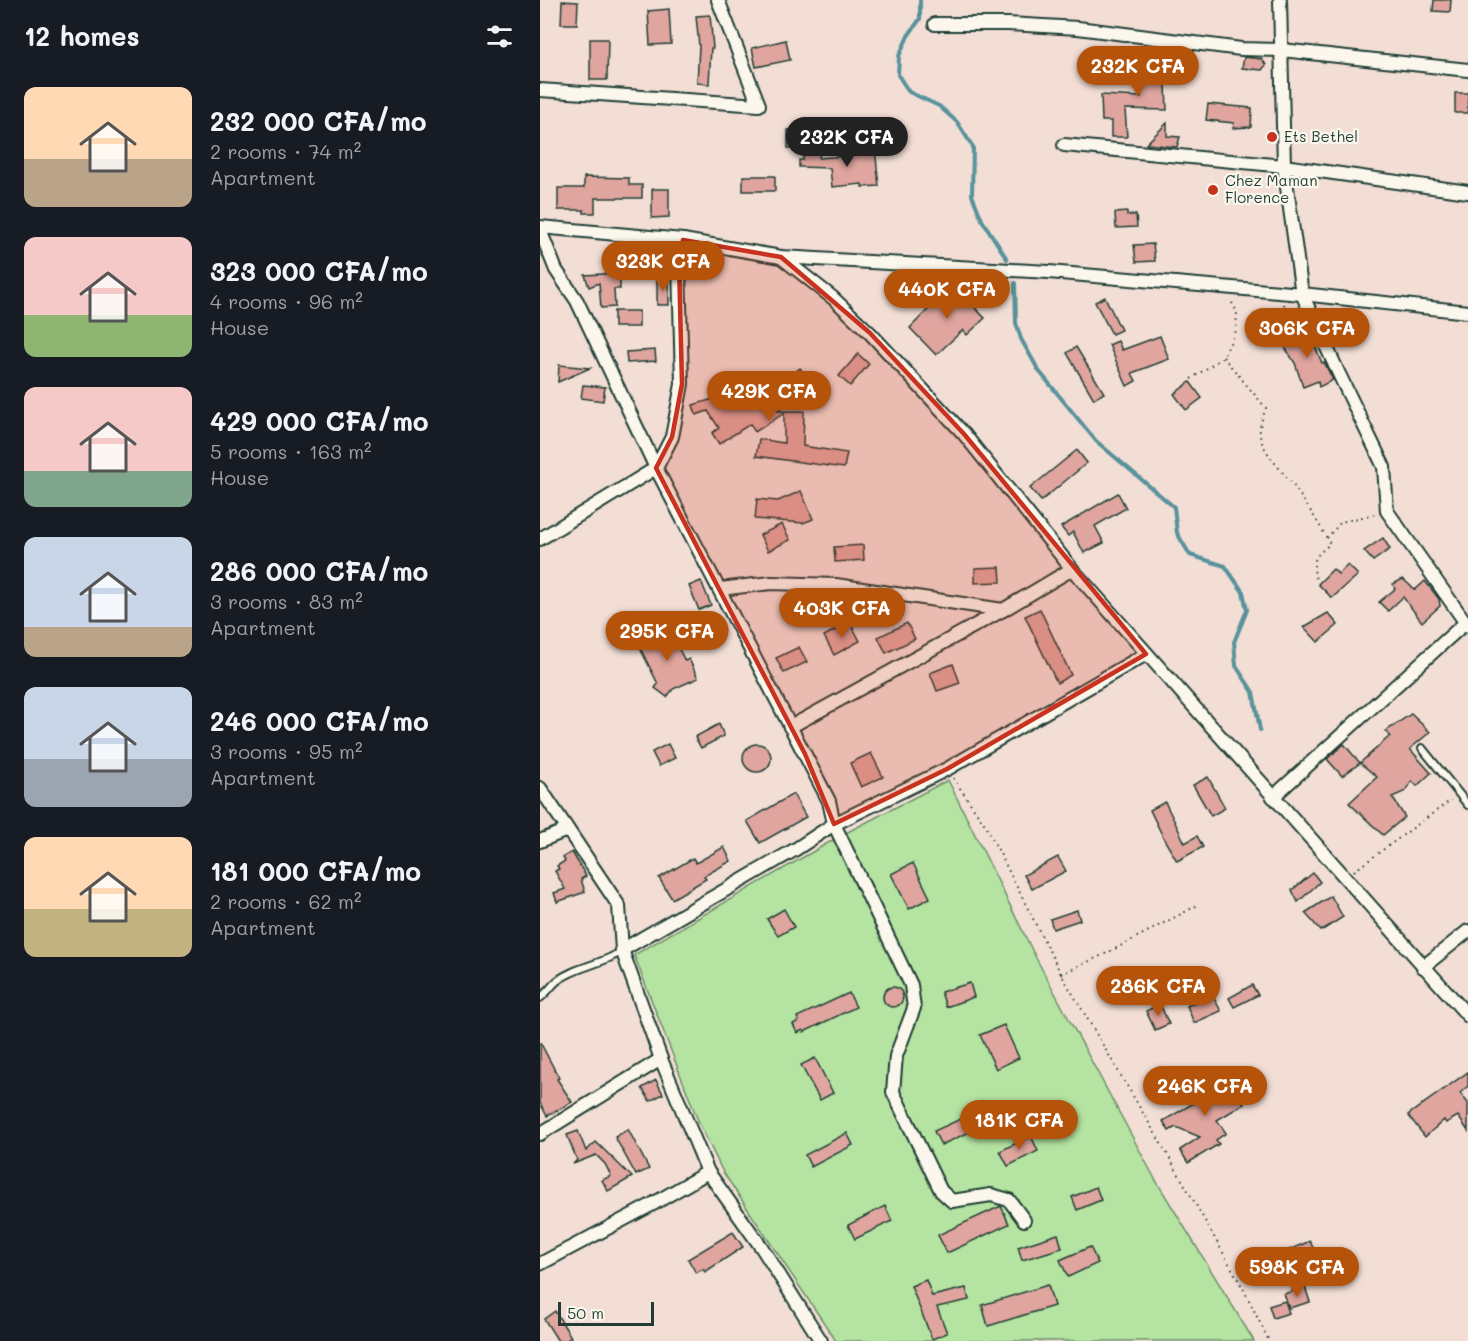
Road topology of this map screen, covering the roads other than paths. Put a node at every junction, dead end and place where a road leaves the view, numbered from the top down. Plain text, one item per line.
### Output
1 (718, 0) edge
2 (1280, 0) edge
3 (935, 24) dead end
4 (1282, 50) junction
5 (1468, 70) edge
6 (540, 90) edge
7 (1064, 145) dead end
8 (1284, 166) junction
9 (1468, 192) edge
10 (540, 228) edge
11 (683, 240) junction
12 (781, 257) junction
13 (1302, 294) junction
14 (1468, 312) edge
15 (656, 468) junction
16 (540, 539) edge
17 (1072, 569) junction
18 (720, 589) junction
19 (1004, 610) junction
20 (1466, 624) edge
21 (1146, 654) junction
22 (790, 727) junction
23 (1422, 748) dead end
24 (540, 788) edge
25 (1273, 797) junction
26 (1468, 805) edge
27 (834, 824) junction
28 (567, 830) junction
29 (540, 841) edge
30 (1468, 932) edge
31 (622, 950) junction
32 (1423, 967) junction
33 (540, 998) edge
34 (1468, 1016) edge
35 (661, 1059) junction
36 (540, 1134) edge
37 (708, 1172) junction
38 (1024, 1220) dead end
39 (540, 1264) edge
40 (821, 1341) edge

1 - 6 street
2 - 4 street
3 - 4 street
4 - 5 street
4 - 8 street
7 - 8 street
8 - 9 street
8 - 13 street
10 - 11 street
10 - 15 street
11 - 12 street
11 - 15 street
12 - 13 street
12 - 17 street
13 - 14 street
13 - 20 street
15 - 16 street
15 - 18 street
17 - 19 street
17 - 21 street
18 - 19 street
18 - 22 street
19 - 22 street
20 - 25 street
21 - 25 street
21 - 27 street
22 - 27 street
23 - 26 lane
24 - 28 street
25 - 32 street
27 - 31 street
27 - 38 street
28 - 29 street
28 - 31 street
30 - 32 street
31 - 33 lane
31 - 35 street
32 - 34 street
35 - 36 street
35 - 37 street
37 - 39 street
37 - 40 street

